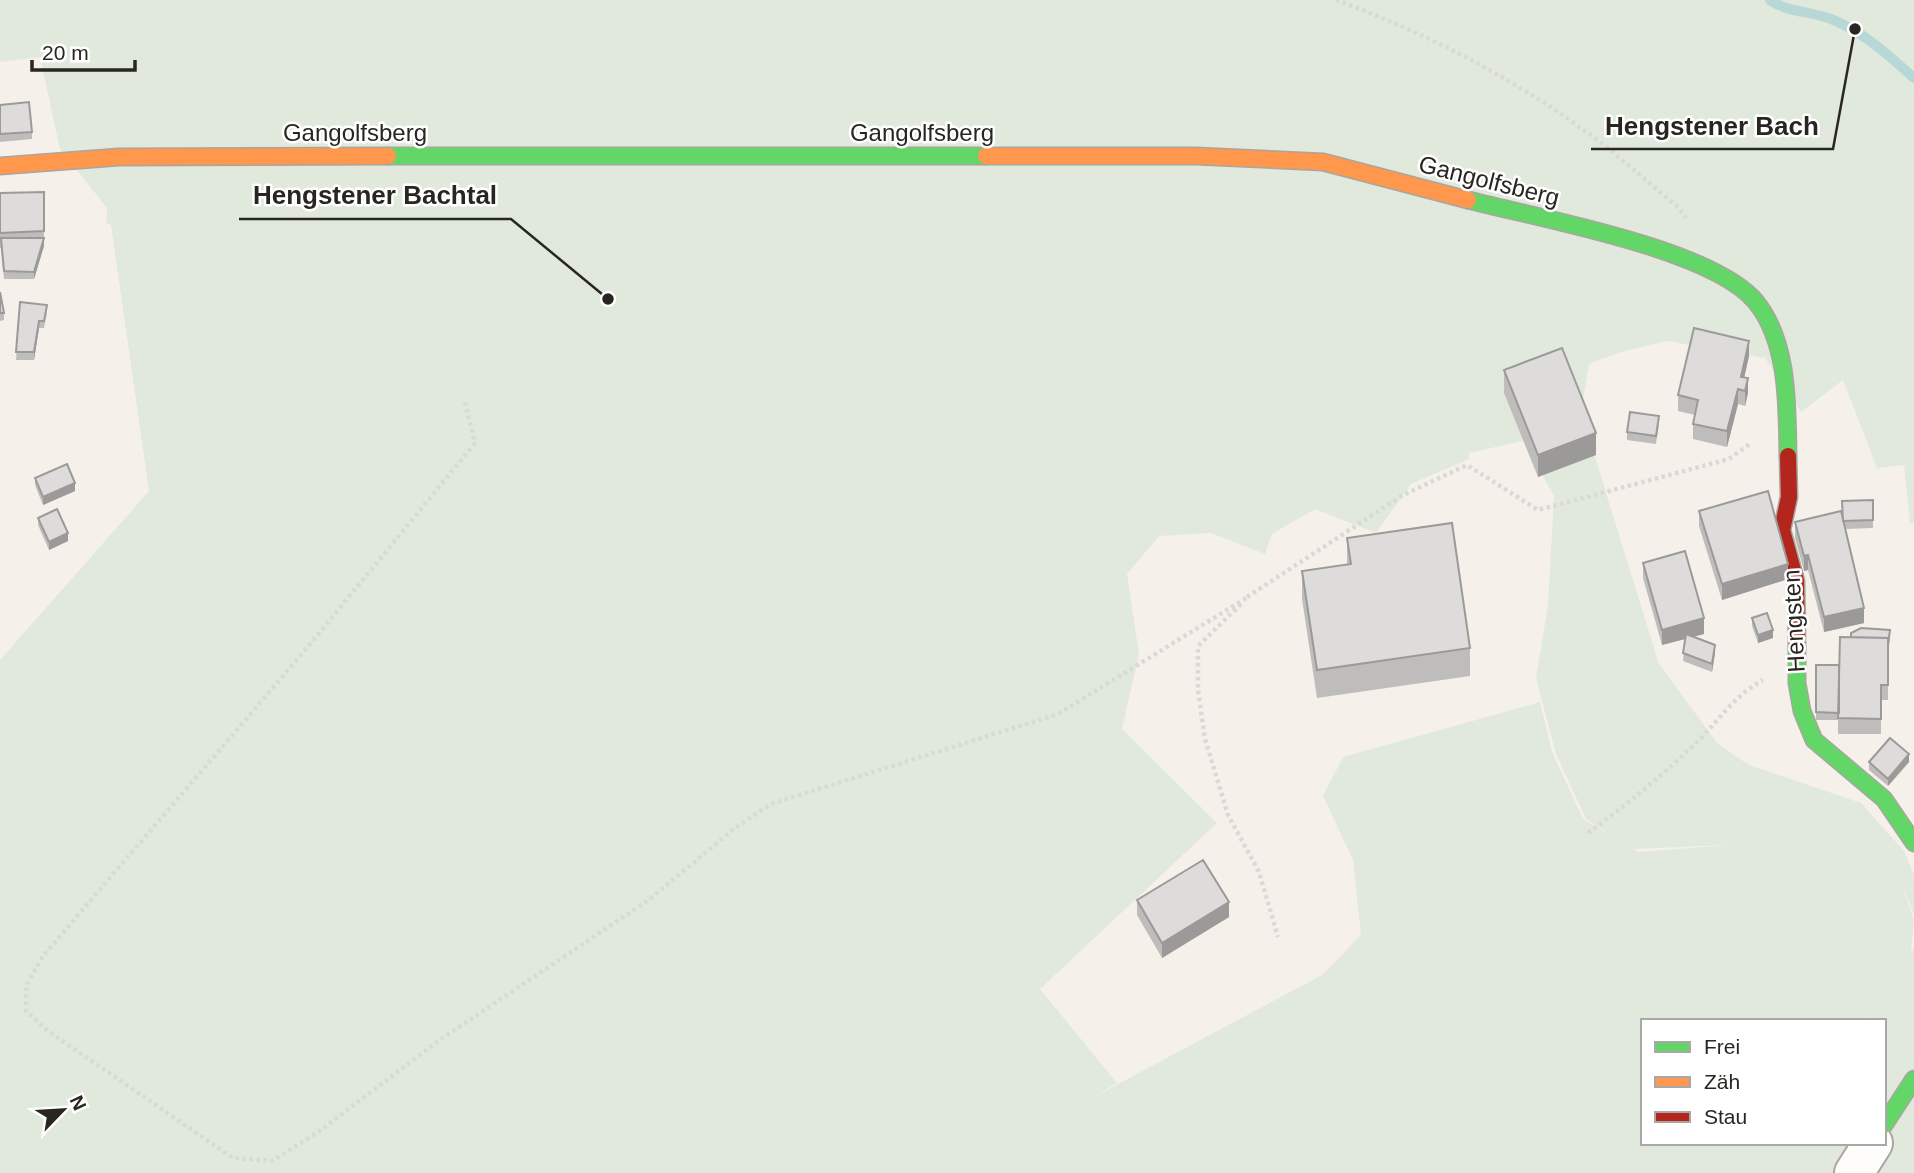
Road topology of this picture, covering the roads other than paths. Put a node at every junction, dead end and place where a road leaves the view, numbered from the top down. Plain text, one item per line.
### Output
1 (0, 166) edge
2 (1780, 358) joint
3 (1914, 843) edge
4 (1914, 1079) edge
5 (1886, 1122) edge
6 (1872, 1145) edge
7 (1854, 1173) edge

1 - 2 street, Gangolfsberg
2 - 3 street, Hengsten
4 - 5 street
6 - 7 street

